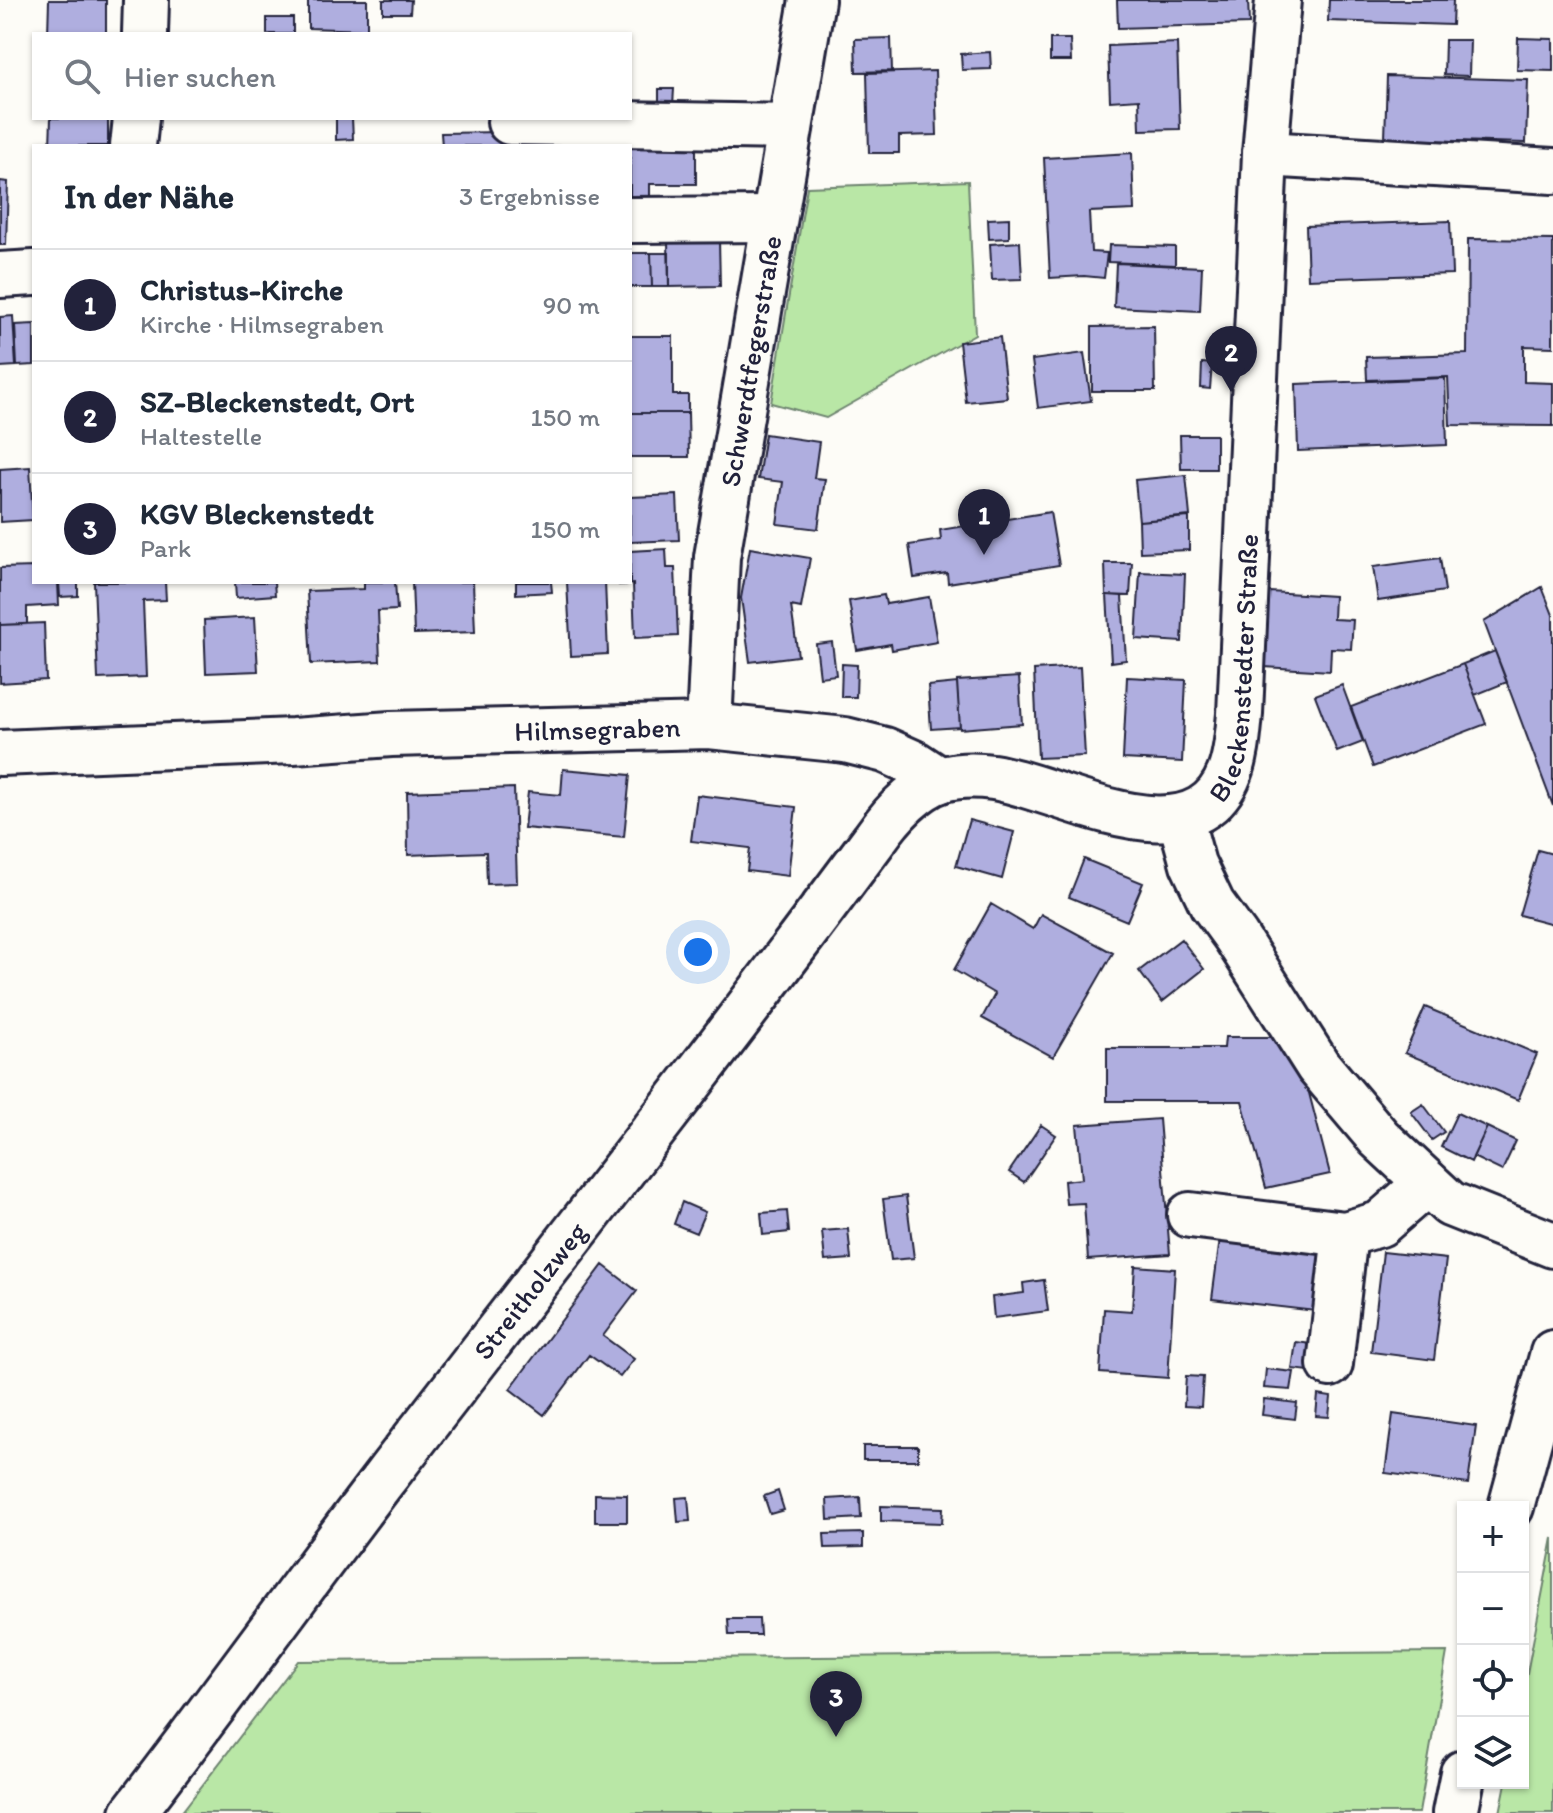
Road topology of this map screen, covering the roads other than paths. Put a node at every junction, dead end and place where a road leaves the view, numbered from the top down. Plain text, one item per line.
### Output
1 (146, 0) edge
2 (812, 0) edge
3 (1278, 0) edge
4 (145, 32) edge
5 (136, 120) edge
6 (510, 122) dead end
7 (790, 127) junction
8 (133, 144) edge
9 (1265, 154) junction
10 (1553, 171) edge
11 (774, 219) junction
12 (632, 220) edge
13 (32, 273) edge
14 (0, 275) edge
15 (709, 726) junction
16 (0, 753) edge
17 (940, 780) junction
18 (1180, 817) junction
19 (1427, 1183) junction
20 (1190, 1215) dead end
21 (1345, 1234) junction
22 (1553, 1245) edge
23 (1553, 1353) edge
24 (1330, 1364) dead end
25 (1513, 1501) edge
26 (1460, 1789) edge
27 (133, 1813) edge
28 (1455, 1813) edge

1 - 4 street
2 - 7 street, Schwerdtfegerstraße
3 - 9 street, Bleckenstedter Straße
5 - 8 street
6 - 7 street
7 - 11 street, Schwerdtfegerstraße
9 - 10 street
9 - 18 street, Bleckenstedter Straße
11 - 12 street
11 - 15 street, Schwerdtfegerstraße
13 - 14 street
15 - 16 street, Hilmsegraben
15 - 17 street, Hilmsegraben
17 - 18 street
17 - 27 street, Streitholzweg
18 - 19 street, Bleckenstedter Straße
19 - 21 street
19 - 22 street, Bleckenstedter Straße
20 - 21 street
21 - 24 street
23 - 25 street
26 - 28 street

